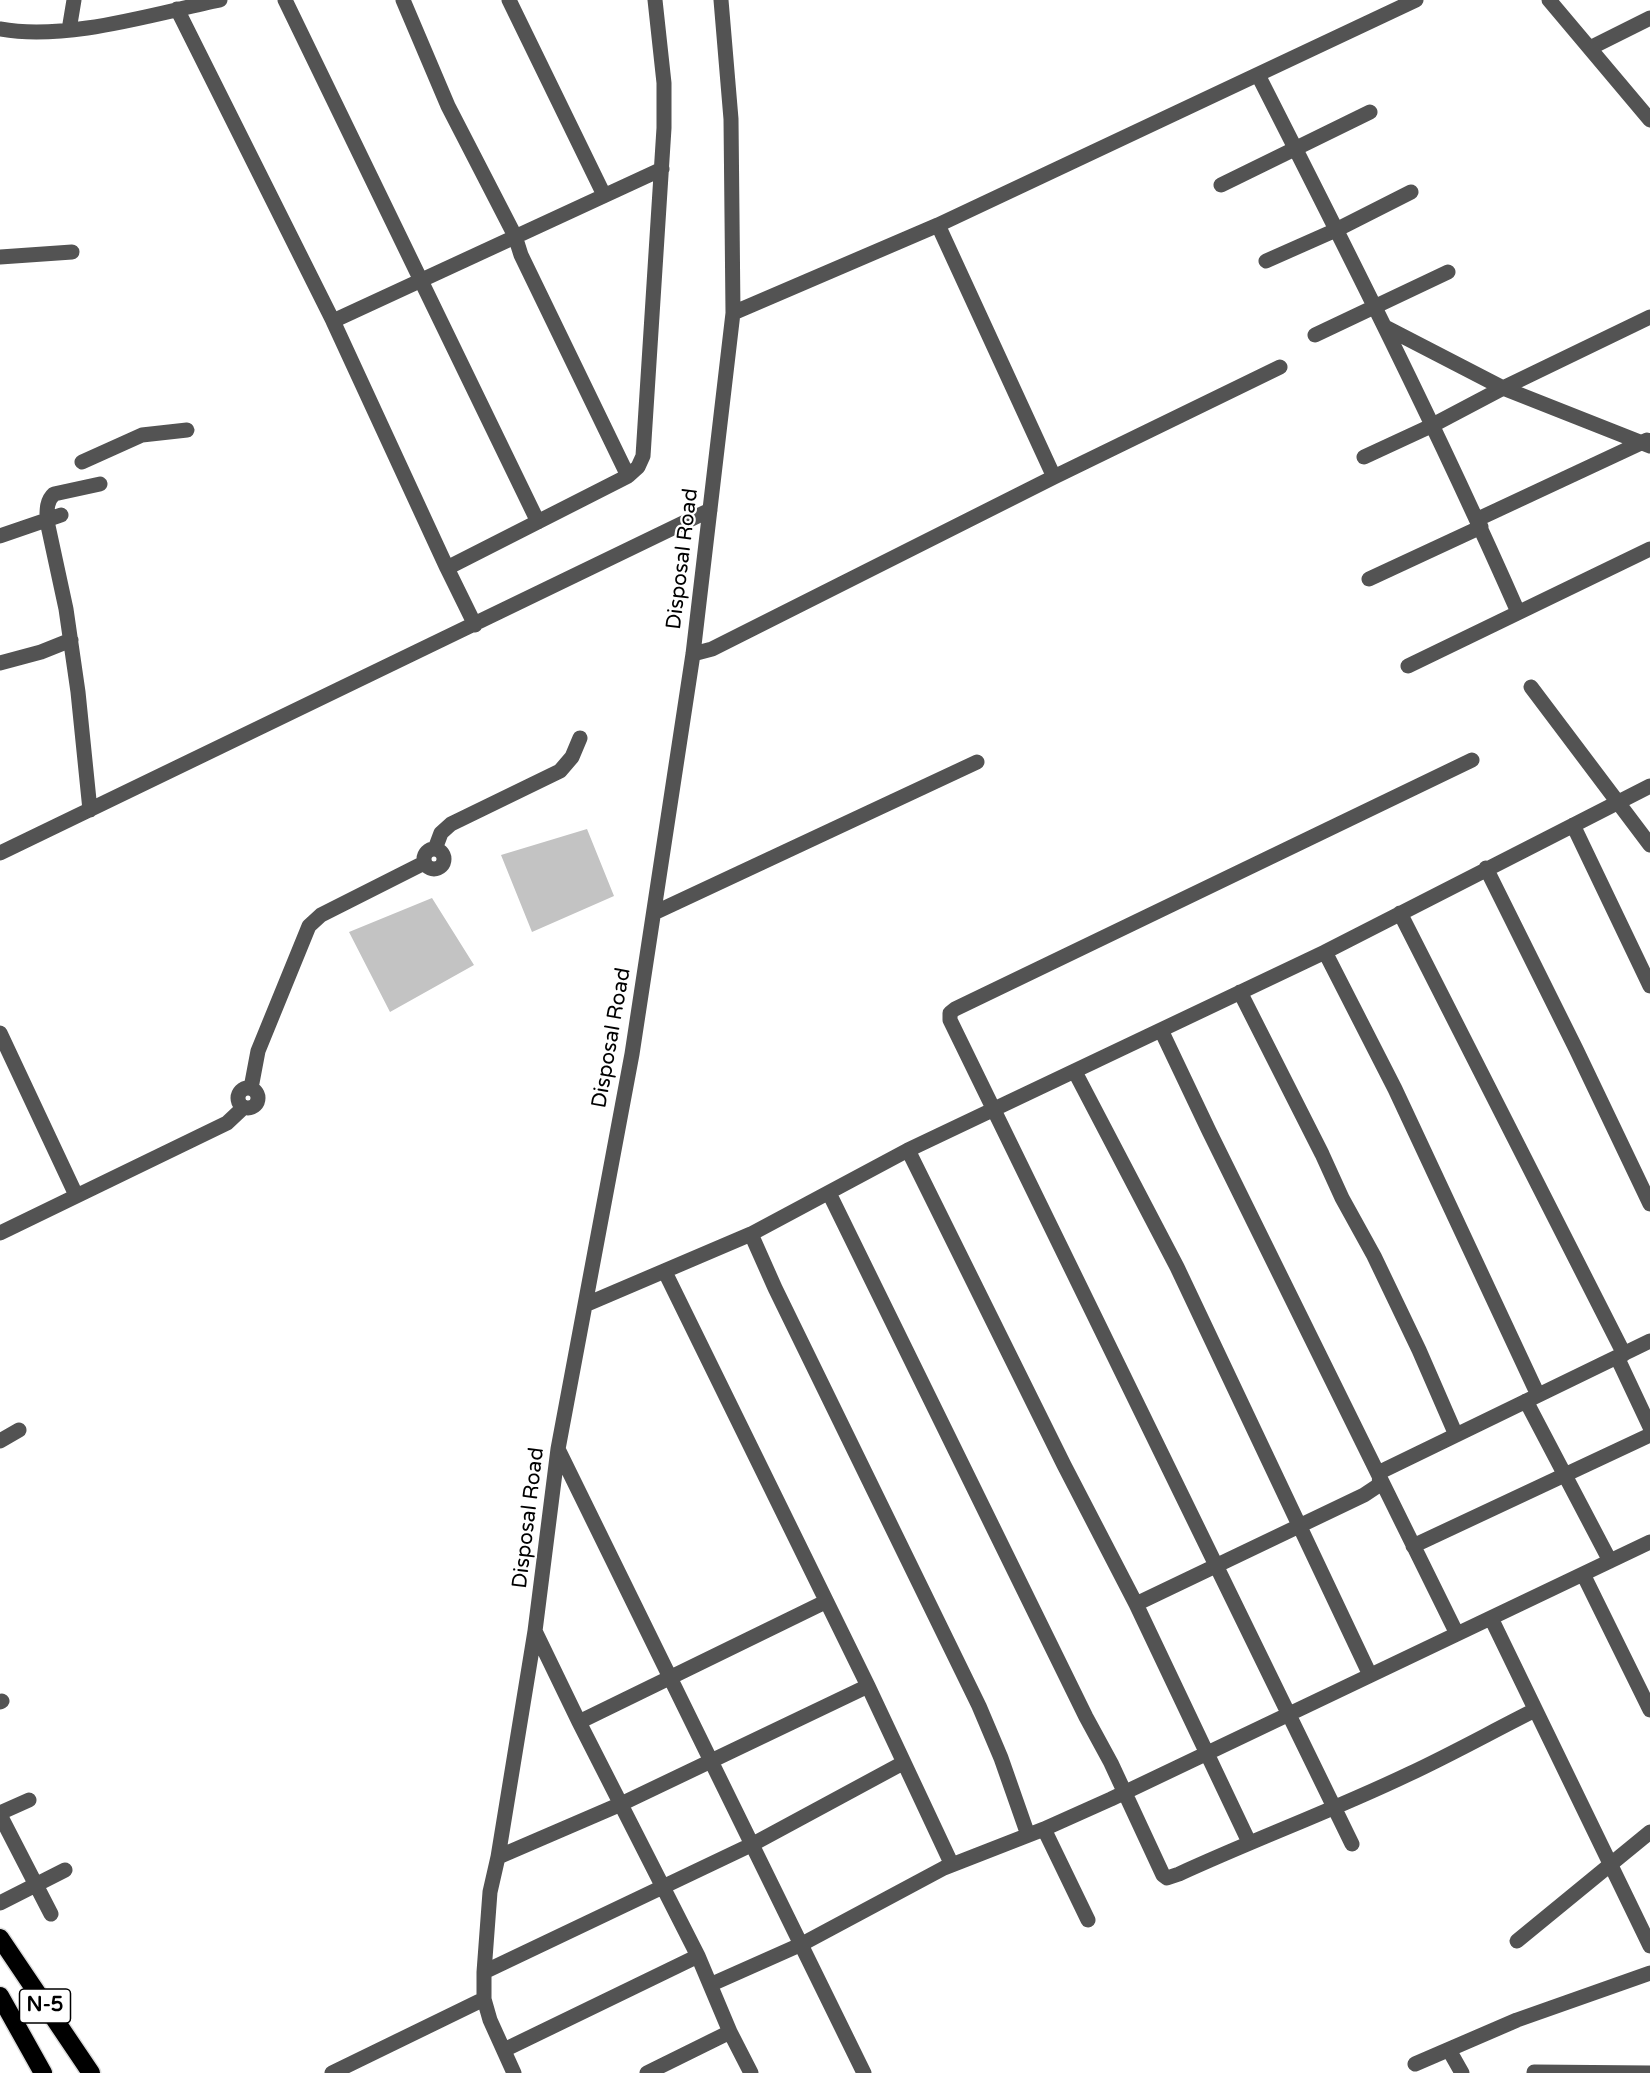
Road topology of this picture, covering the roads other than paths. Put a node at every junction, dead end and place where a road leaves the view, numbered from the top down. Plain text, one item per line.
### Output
1 (74, 0) edge
2 (220, 0) edge
3 (285, 0) edge
4 (404, 0) edge
5 (509, 0) edge
6 (655, 0) edge
7 (721, 0) edge
8 (1416, 0) edge
9 (1549, 0) edge
10 (177, 9) junction
11 (1650, 18) edge
12 (0, 29) edge
13 (69, 30) junction
14 (1590, 48) junction
15 (1258, 75) junction
16 (1370, 112) dead end
17 (1650, 120) edge
18 (1295, 148) junction
19 (662, 169) junction
20 (1221, 185) dead end
21 (1411, 192) dead end
22 (604, 195) junction
23 (938, 225) junction
24 (1336, 230) junction
25 (515, 236) junction
26 (72, 252) dead end
27 (0, 257) edge
28 (1266, 261) dead end
29 (1448, 272) dead end
30 (420, 280) junction
31 (1375, 307) junction
32 (733, 314) junction
33 (1650, 317) edge
34 (333, 321) junction
35 (1385, 327) junction
36 (1315, 335) dead end
37 (1280, 366) dead end
38 (1503, 388) junction
39 (1431, 426) junction
40 (187, 430) dead end
41 (1647, 442) edge
42 (1364, 457) dead end
43 (628, 476) junction
44 (1054, 477) junction
45 (100, 484) dead end
46 (84, 493) junction
47 (710, 510) junction
48 (54, 518) junction
49 (538, 522) junction
50 (1479, 523) junction
51 (0, 536) edge
52 (1650, 549) edge
53 (447, 568) junction
54 (1368, 579) dead end
55 (1518, 612) junction
56 (475, 625) junction
57 (71, 640) junction
58 (693, 654) junction
59 (0, 663) edge
60 (1408, 666) dead end
61 (1531, 687) dead end
62 (580, 738) dead end
63 (1472, 760) dead end
64 (977, 762) dead end
65 (1650, 786) edge
66 (1617, 802) junction
67 (90, 810) junction
68 (1573, 825) junction
69 (1650, 845) edge
70 (0, 854) edge
71 (1486, 868) junction
72 (654, 913) junction
73 (1400, 913) junction
74 (1325, 952) junction
75 (1650, 986) edge
76 (1239, 992) junction
77 (1161, 1030) junction
78 (0, 1033) edge
79 (1075, 1072) junction
80 (993, 1110) junction
81 (908, 1150) junction
82 (829, 1193) junction
83 (76, 1195) junction
84 (1650, 1204) edge
85 (0, 1233) edge
86 (751, 1234) junction
87 (665, 1272) junction
88 (587, 1304) junction
89 (1650, 1341) edge
90 (1620, 1355) junction
91 (1532, 1398) junction
92 (1650, 1427) edge
93 (19, 1430) dead end
94 (1456, 1435) junction
95 (1650, 1435) edge
96 (0, 1442) edge
97 (558, 1449) junction
98 (1565, 1474) junction
99 (1380, 1481) junction
100 (1299, 1524) junction
101 (1650, 1542) edge
102 (1413, 1546) junction
103 (1610, 1561) junction
104 (1215, 1565) junction
105 (1583, 1574) junction
106 (825, 1602) junction
107 (1136, 1604) junction
108 (1491, 1618) junction
109 (535, 1631) junction
110 (1457, 1634) junction
111 (1370, 1675) junction
112 (670, 1678) junction
113 (868, 1686) junction
114 (1535, 1710) junction
115 (1650, 1710) edge
116 (1289, 1713) junction
117 (579, 1722) junction
118 (1206, 1753) junction
119 (710, 1760) junction
120 (903, 1763) junction
121 (1123, 1793) junction
122 (29, 1800) dead end
123 (621, 1804) junction
124 (1334, 1808) junction
125 (0, 1814) edge
126 (1044, 1828) junction
127 (1650, 1832) edge
128 (1028, 1835) junction
129 (1249, 1842) junction
130 (753, 1844) junction
131 (1352, 1844) dead end
132 (498, 1857) junction
133 (1610, 1864) junction
134 (952, 1865) junction
135 (65, 1870) dead end
136 (36, 1885) junction
137 (663, 1887) junction
138 (0, 1903) edge
139 (51, 1914) dead end
140 (1088, 1920) dead end
141 (0, 1938) edge
142 (1517, 1941) dead end
143 (802, 1944) junction
144 (1650, 1946) edge
145 (698, 1956) junction
146 (484, 1972) junction
147 (1650, 1973) edge
148 (712, 1984) junction
149 (0, 1996) edge
150 (484, 1999) junction
151 (730, 2032) junction
152 (1449, 2049) junction
153 (504, 2050) junction
154 (1415, 2064) dead end
155 (1534, 2072) edge
156 (43, 2073) edge
157 (91, 2073) edge
158 (332, 2073) edge
159 (514, 2073) edge
160 (647, 2073) edge
161 (751, 2073) edge
162 (864, 2073) edge
163 (1462, 2073) edge
164 (1650, 2073) edge

1 - 13 street
2 - 10 street
3 - 30 street
4 - 25 street
5 - 22 street
6 - 19 street
7 - 32 street, Disposal Road
8 - 15 street
9 - 14 street
10 - 13 street
10 - 34 street
11 - 14 street
12 - 13 street
14 - 17 street
15 - 18 street
15 - 23 street
16 - 18 street
18 - 20 street
18 - 24 street
19 - 22 street
19 - 43 street
21 - 24 street
22 - 25 street
23 - 32 street
23 - 44 street
24 - 28 street
24 - 31 street
25 - 30 street
25 - 43 street
26 - 27 street
29 - 31 street
30 - 34 street
30 - 49 street
31 - 35 street
31 - 36 street
32 - 47 street, Disposal Road
33 - 38 street
34 - 53 street
35 - 38 street
35 - 39 street
37 - 44 street
38 - 39 street
38 - 41 street
39 - 42 street
39 - 50 street
40 - 46 street
41 - 50 street
43 - 49 street
44 - 58 street
45 - 46 street
46 - 48 street
47 - 56 street
47 - 58 street, Disposal Road
48 - 51 street
48 - 57 street
49 - 53 street
50 - 54 street
50 - 55 street
52 - 55 street
53 - 56 street
55 - 60 street
56 - 67 street
57 - 59 street
57 - 67 street
58 - 72 street, Disposal Road
61 - 66 street
62 - 83 street
63 - 80 street
64 - 72 street
65 - 66 street
66 - 68 street
66 - 69 street
67 - 70 street
68 - 71 street
68 - 75 street
71 - 73 street
71 - 84 street
72 - 88 street, Disposal Road
73 - 74 street
73 - 90 street
74 - 76 street
74 - 91 street
76 - 77 street
76 - 94 street
77 - 79 street
77 - 99 street
78 - 83 street
79 - 80 street
79 - 100 street
80 - 81 street
80 - 104 street
81 - 82 street
81 - 107 street
82 - 86 street
82 - 121 street
83 - 85 street
86 - 87 street
86 - 128 street
87 - 88 street
87 - 106 street
88 - 97 street, Disposal Road
89 - 90 street
90 - 91 street
90 - 92 street
91 - 94 street
91 - 98 street
93 - 96 street
94 - 99 street
95 - 98 street
97 - 109 street, Disposal Road
97 - 112 street
98 - 102 street
98 - 103 street
99 - 100 street
99 - 102 street
100 - 104 street
100 - 111 street
101 - 103 street
102 - 110 street
103 - 105 street
104 - 107 street
104 - 116 street
105 - 108 street
105 - 115 street
106 - 112 street
106 - 113 street
107 - 118 street
108 - 110 street
108 - 114 street
109 - 117 street
109 - 132 street, Disposal Road
110 - 111 street
111 - 116 street
112 - 117 street
112 - 119 street
113 - 119 street
113 - 120 street
114 - 124 street
114 - 133 street
116 - 118 street
116 - 124 street
117 - 123 street
118 - 121 street
118 - 129 street
119 - 123 street
119 - 130 street
120 - 130 street
120 - 134 street
121 - 126 street
121 - 129 street
122 - 125 street
123 - 132 street
123 - 137 street
124 - 129 street
124 - 131 street
125 - 136 street
126 - 128 street
126 - 140 street
127 - 133 street
128 - 134 street
130 - 137 street
130 - 143 street
132 - 146 street, Disposal Road
133 - 142 street
133 - 144 street
134 - 143 street
135 - 136 street
136 - 138 street
136 - 139 street
137 - 145 street
137 - 146 street
141 - 157 highway, N-5
143 - 148 street
143 - 162 street
145 - 148 street
145 - 153 street
146 - 150 street, Disposal Road
147 - 152 street
148 - 151 street
149 - 156 highway, N-5
150 - 153 street, Disposal Road
150 - 158 street
151 - 160 street
151 - 161 street
152 - 154 street
152 - 163 street
153 - 159 street, Disposal Road
155 - 164 street

